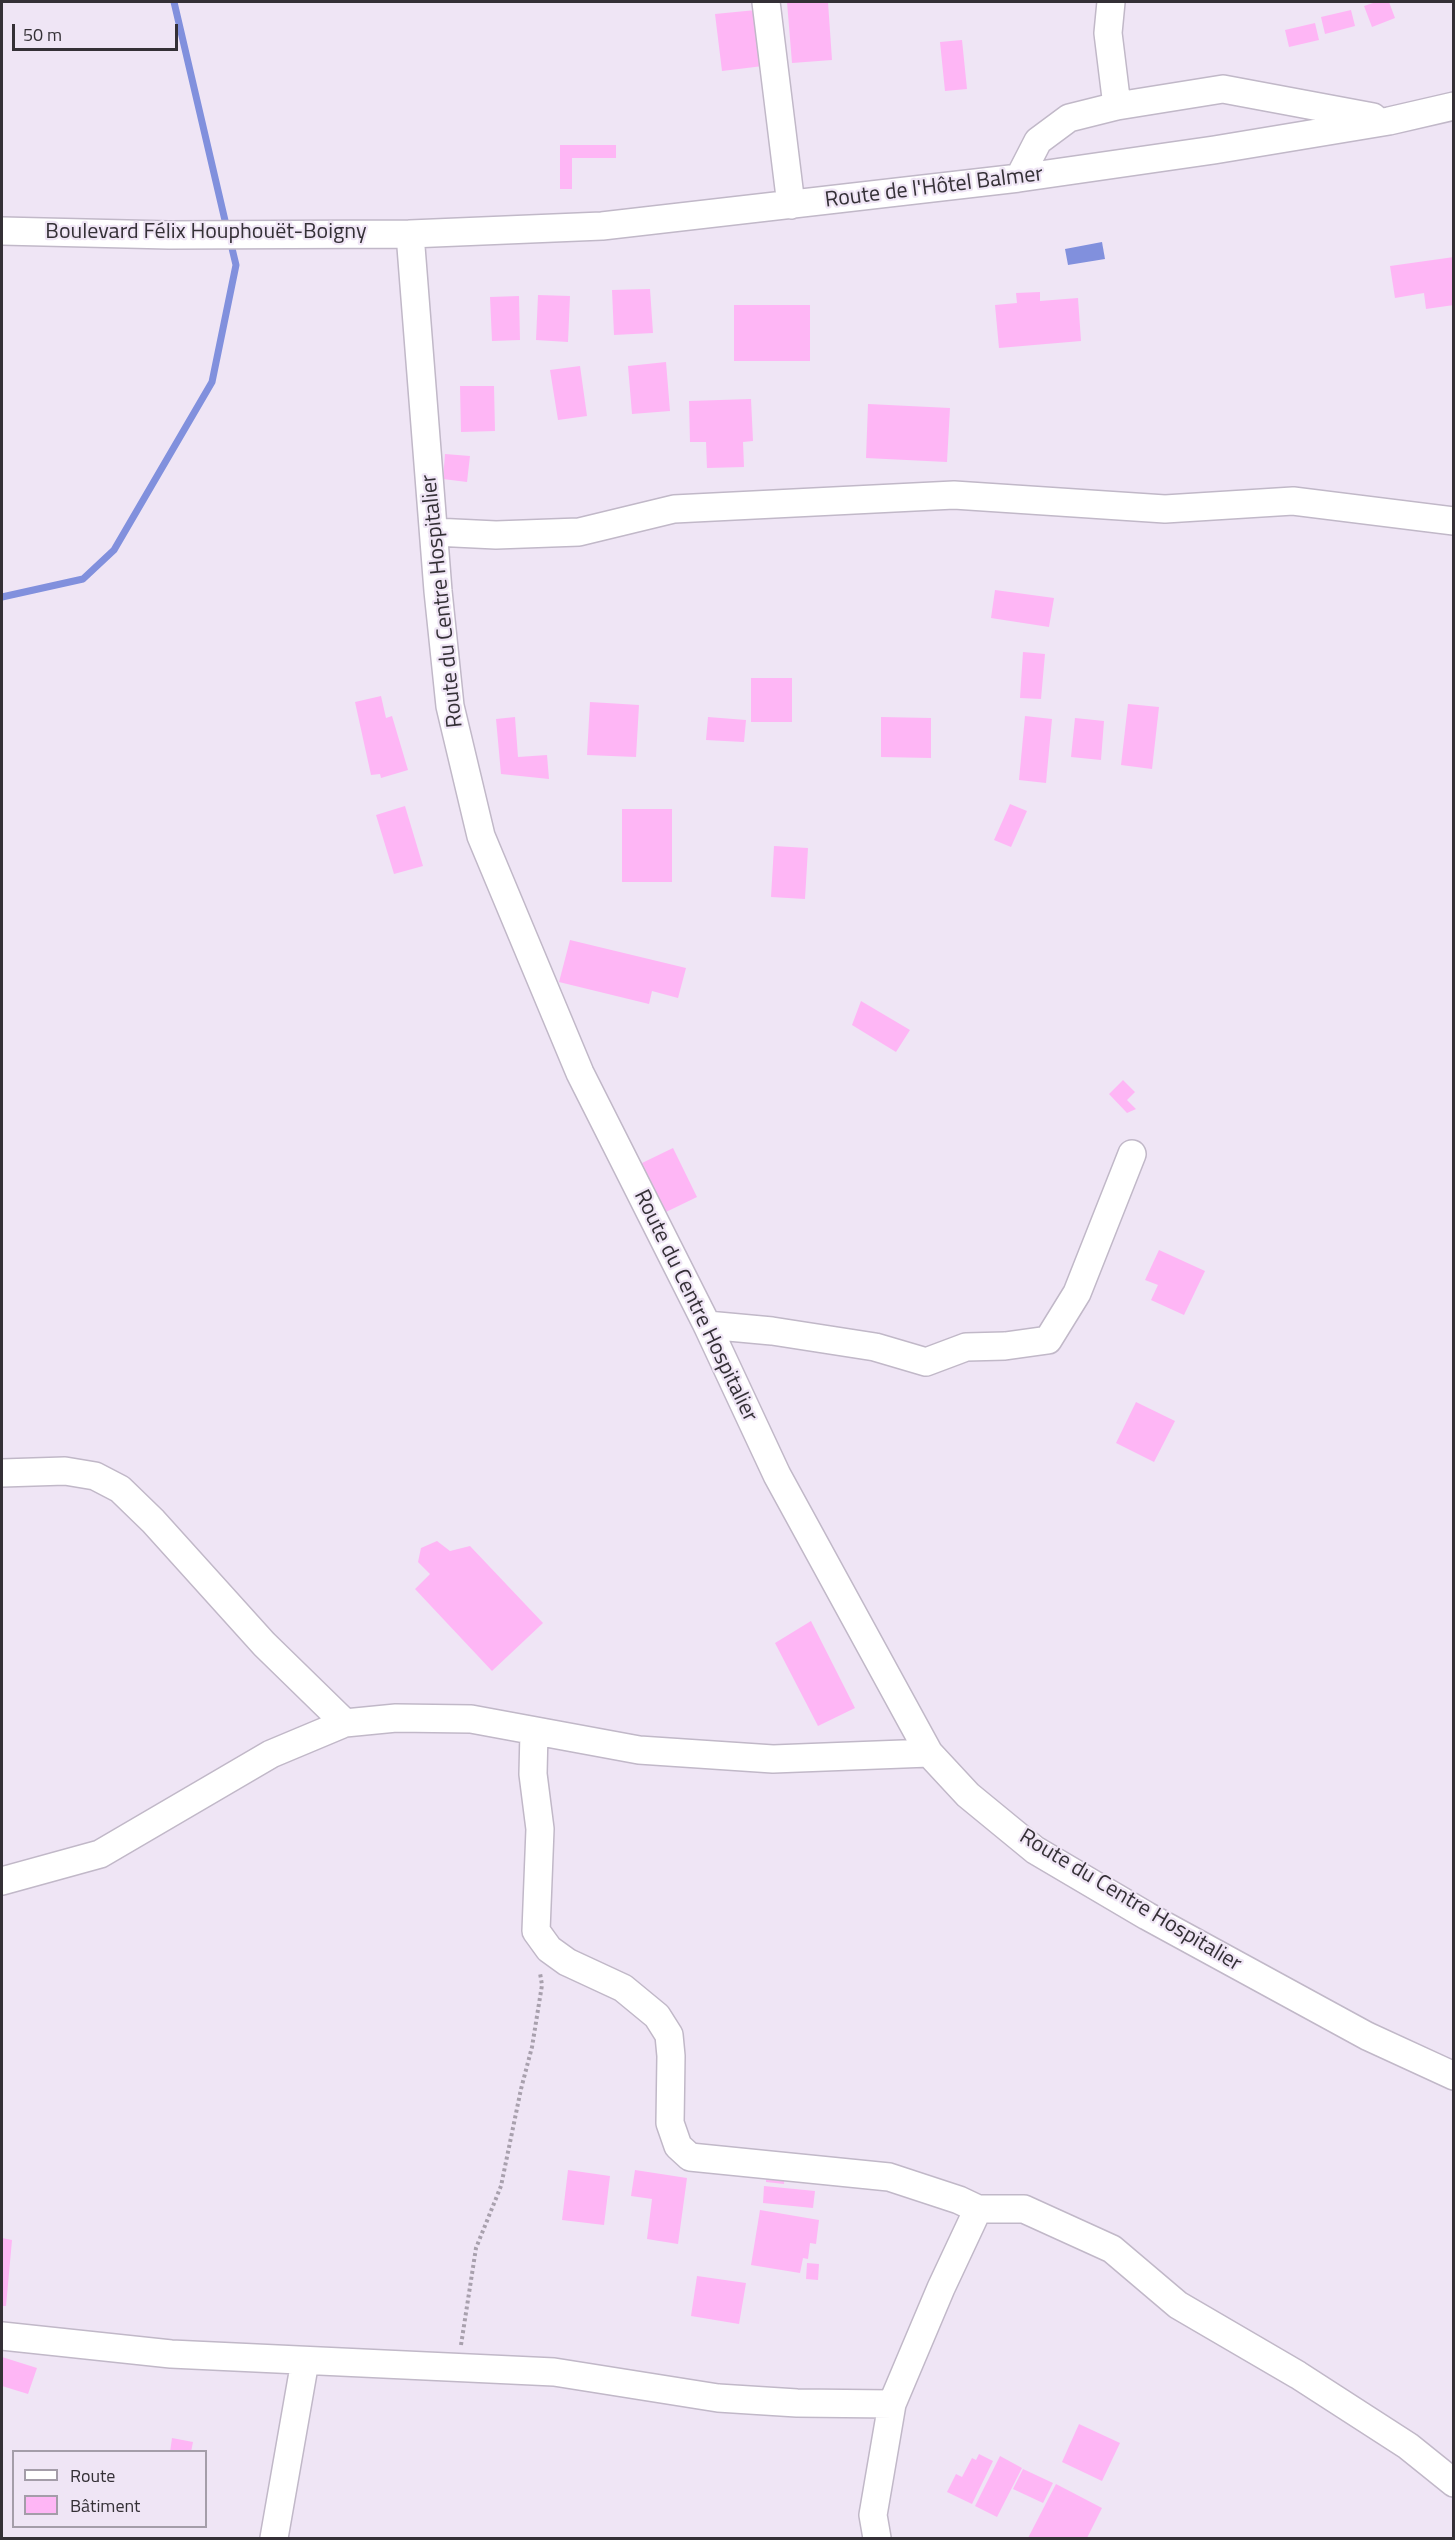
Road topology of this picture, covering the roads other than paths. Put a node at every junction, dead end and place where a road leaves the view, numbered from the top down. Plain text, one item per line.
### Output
1 (766, 2) edge
2 (1112, 2) edge
3 (1117, 106) junction
4 (1454, 106) edge
5 (1389, 121) junction
6 (1019, 178) junction
7 (791, 205) junction
8 (2, 231) edge
9 (410, 234) junction
10 (1454, 522) edge
11 (434, 532) junction
12 (1132, 1154) dead end
13 (707, 1325) junction
14 (2, 1473) edge
15 (345, 1723) junction
16 (534, 1731) junction
17 (929, 1753) junction
18 (2, 1881) edge
19 (1454, 2076) edge
20 (978, 2209) junction
21 (2, 2337) edge
22 (305, 2361) junction
23 (892, 2404) junction
24 (1454, 2483) edge
25 (274, 2538) edge
26 (877, 2538) edge

1 - 7 street
2 - 3 street
3 - 5 street
3 - 6 street
4 - 5 street, Route de l'Hôtel Balmer
5 - 6 street, Route de l'Hôtel Balmer
6 - 7 street, Route de l'Hôtel Balmer
7 - 9 street, Route de l'Hôtel Balmer
8 - 9 street, Boulevard Félix Houphouët-Boigny
9 - 11 street, Route du Centre Hospitalier
10 - 11 street
11 - 13 street, Route du Centre Hospitalier
12 - 13 street
13 - 17 street, Route du Centre Hospitalier
14 - 15 street
15 - 16 street
15 - 18 street
16 - 17 street
16 - 20 street
17 - 19 street, Route du Centre Hospitalier
20 - 23 street
20 - 24 street
21 - 22 street
22 - 23 street
22 - 25 street
23 - 26 street

